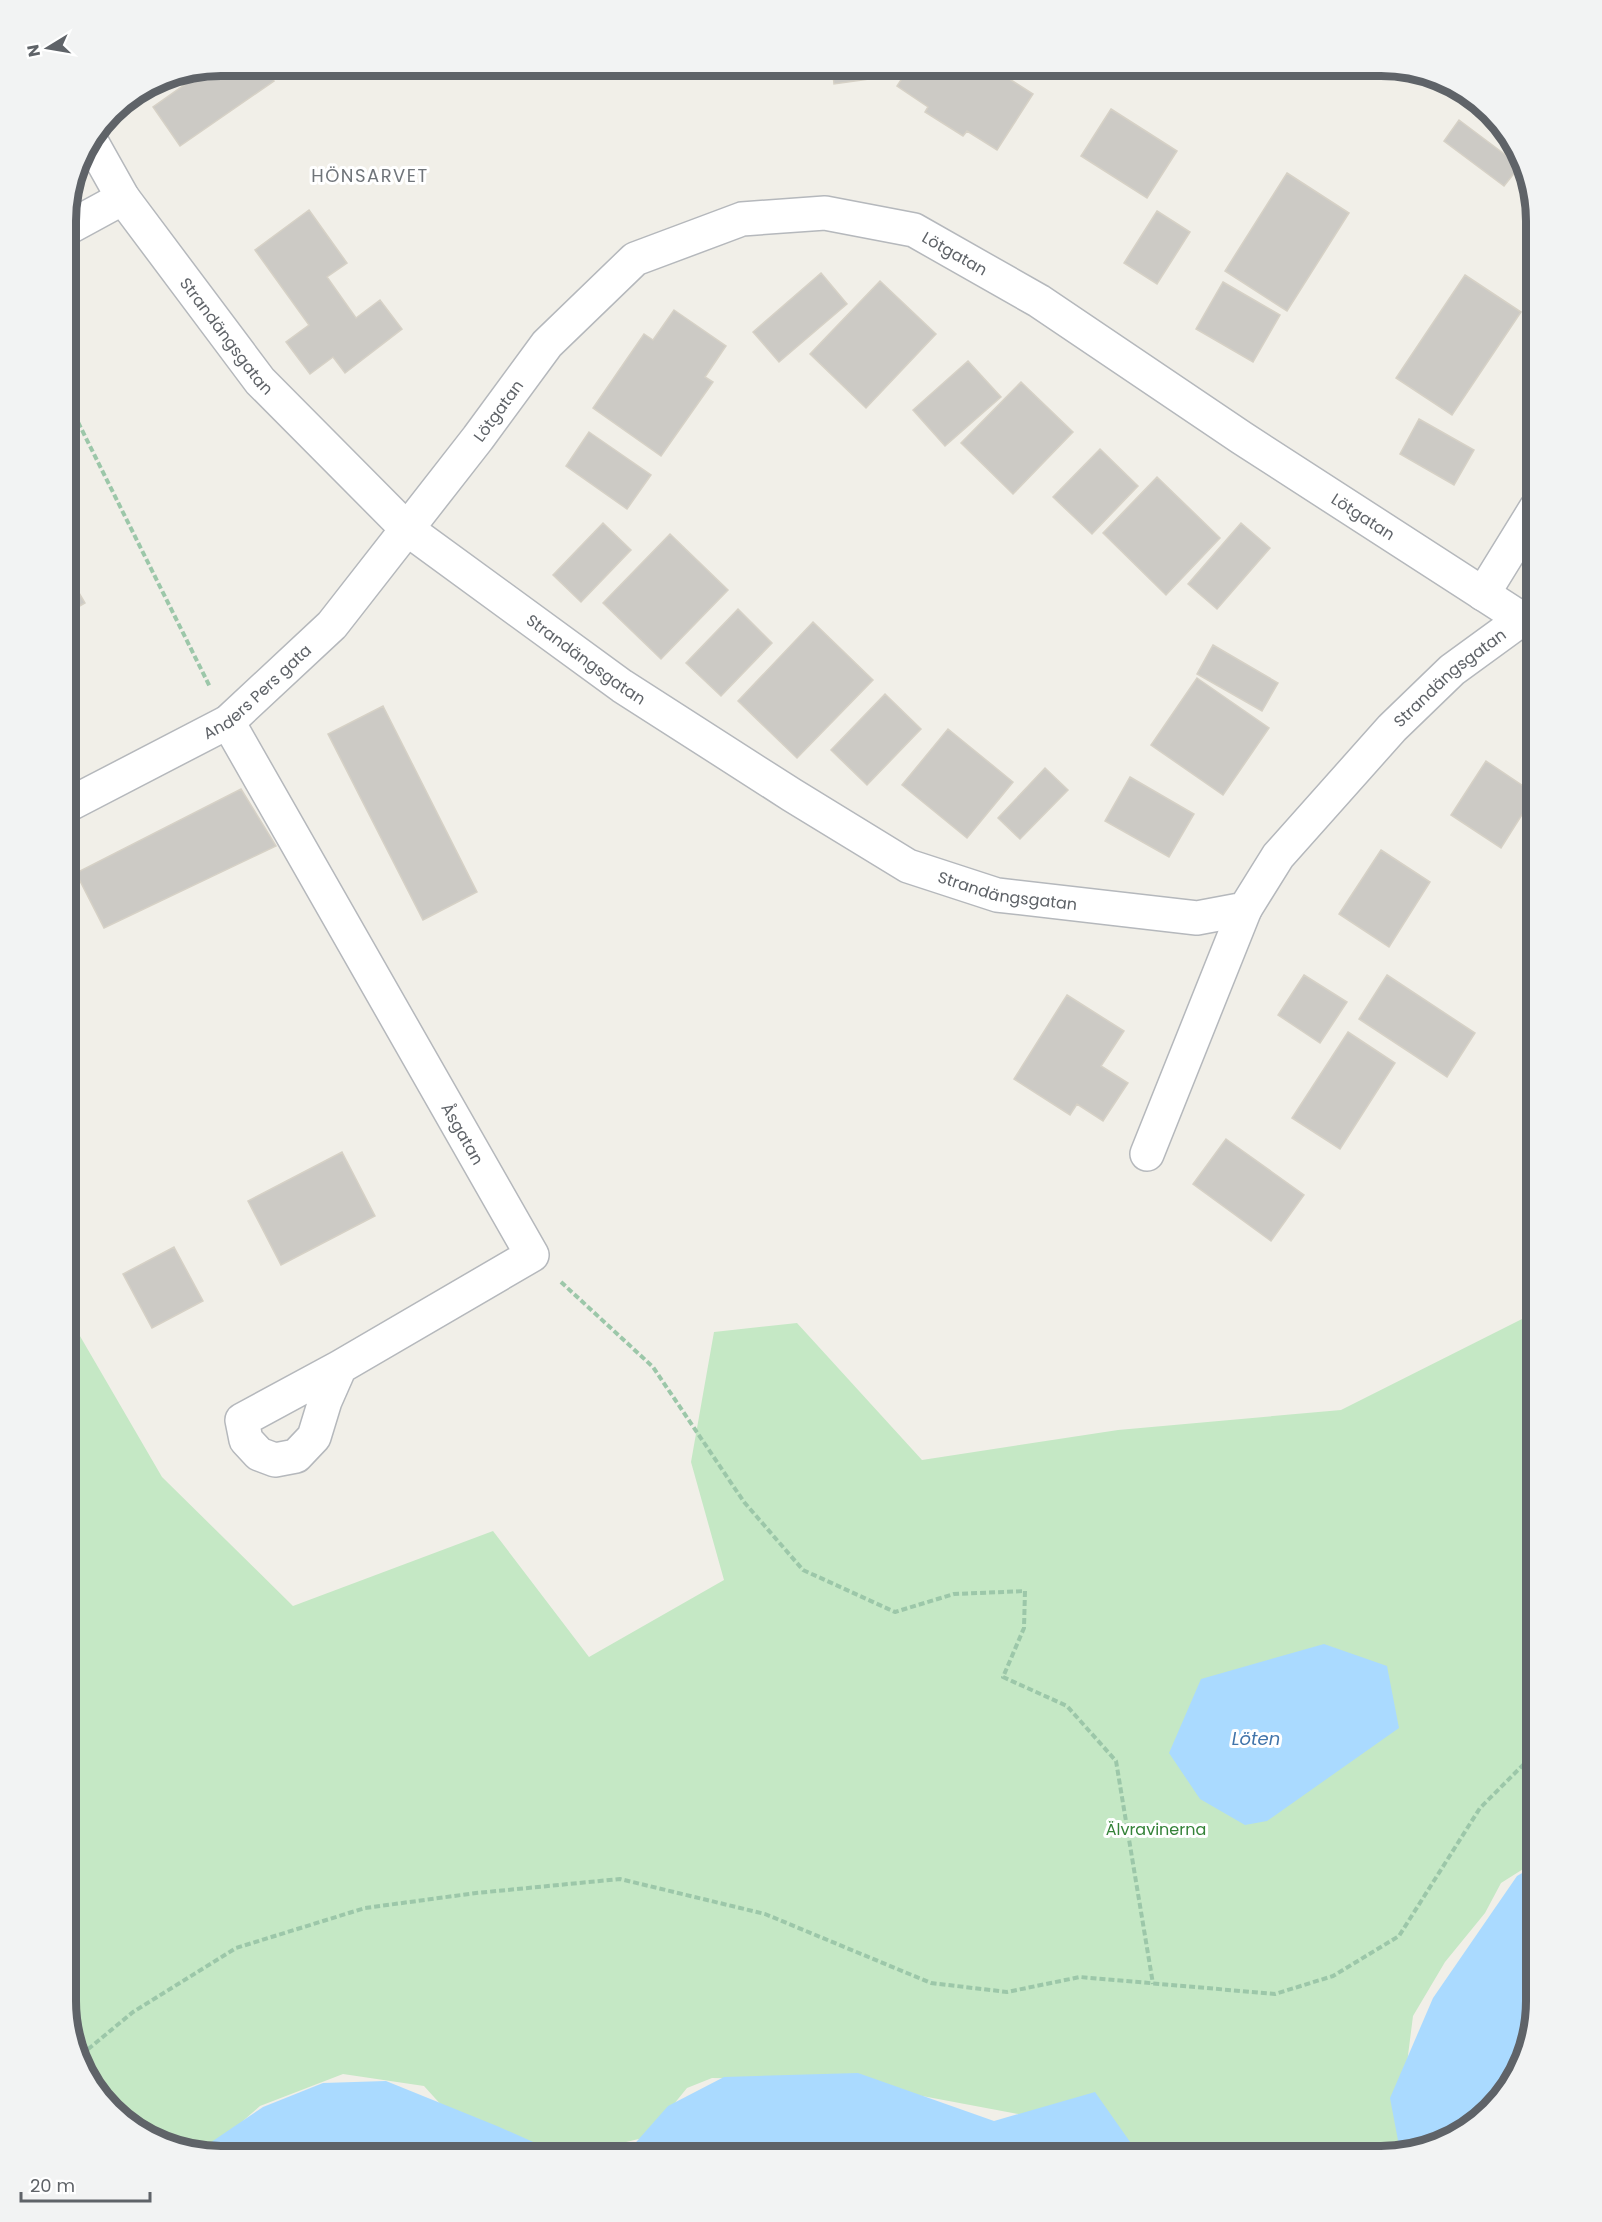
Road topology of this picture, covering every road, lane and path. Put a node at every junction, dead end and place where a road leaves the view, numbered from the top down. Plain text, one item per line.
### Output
1 (96, 149) edge
2 (123, 198) junction
3 (77, 223) edge
4 (77, 420) edge
5 (1526, 525) edge
6 (407, 529) junction
7 (1484, 594) junction
8 (1526, 618) edge
9 (1526, 622) edge
10 (228, 722) junction
11 (77, 800) edge
12 (1245, 909) junction
13 (1147, 1154) dead end
14 (532, 1255) junction
15 (340, 1367) junction
16 (1526, 1762) edge
17 (1153, 1984) junction
18 (86, 2051) edge

1 - 2 street, Strandängsgatan
2 - 3 street
2 - 6 street, Strandängsgatan
4 - 10 path
5 - 7 street
6 - 7 street, Lötgatan
6 - 10 street, Anders Pers gata
6 - 12 street, Strandängsgatan
7 - 8 street, Lötgatan
9 - 12 street, Strandängsgatan
10 - 11 street, Anders Pers gata
10 - 14 street, Åsgatan
12 - 13 street, Strandängsgatan
14 - 15 street
14 - 17 path
15 - 15 street
16 - 17 path
17 - 18 path

